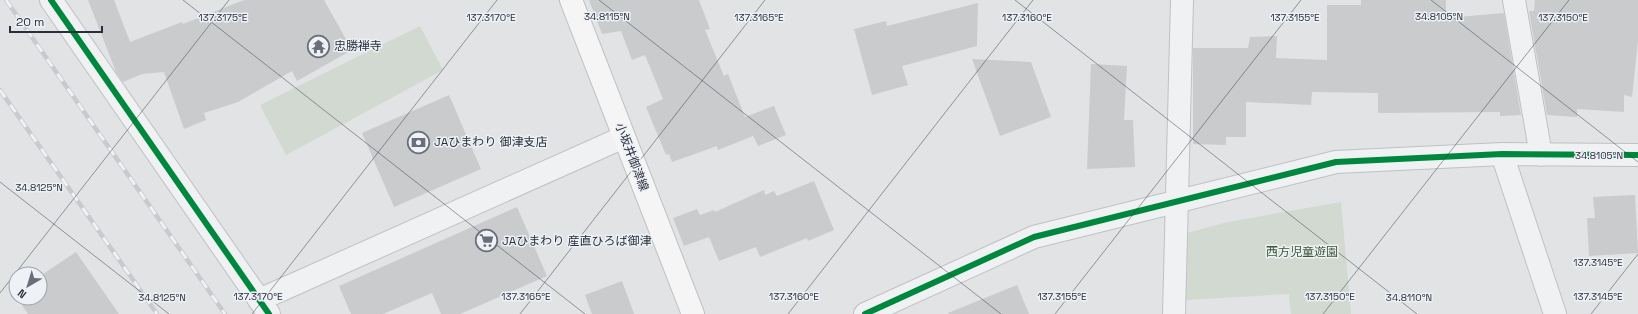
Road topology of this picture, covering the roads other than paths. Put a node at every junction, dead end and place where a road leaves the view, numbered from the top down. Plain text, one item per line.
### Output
1 (51, 0) edge
2 (571, 0) edge
3 (1182, 0) edge
4 (1514, 0) edge
5 (624, 137) junction
6 (1502, 154) junction
7 (1541, 155) junction
8 (1638, 155) edge
9 (1177, 201) junction
10 (264, 307) edge
11 (693, 314) edge
12 (865, 314) edge
13 (1174, 314) edge
14 (1555, 314) edge

1 - 10 street
2 - 5 main road, 小坂井御津線
3 - 9 street
4 - 7 street
5 - 10 street
5 - 11 main road, 小坂井御津線
6 - 7 street
6 - 9 street
6 - 14 street
7 - 8 street
9 - 12 street
9 - 13 street

